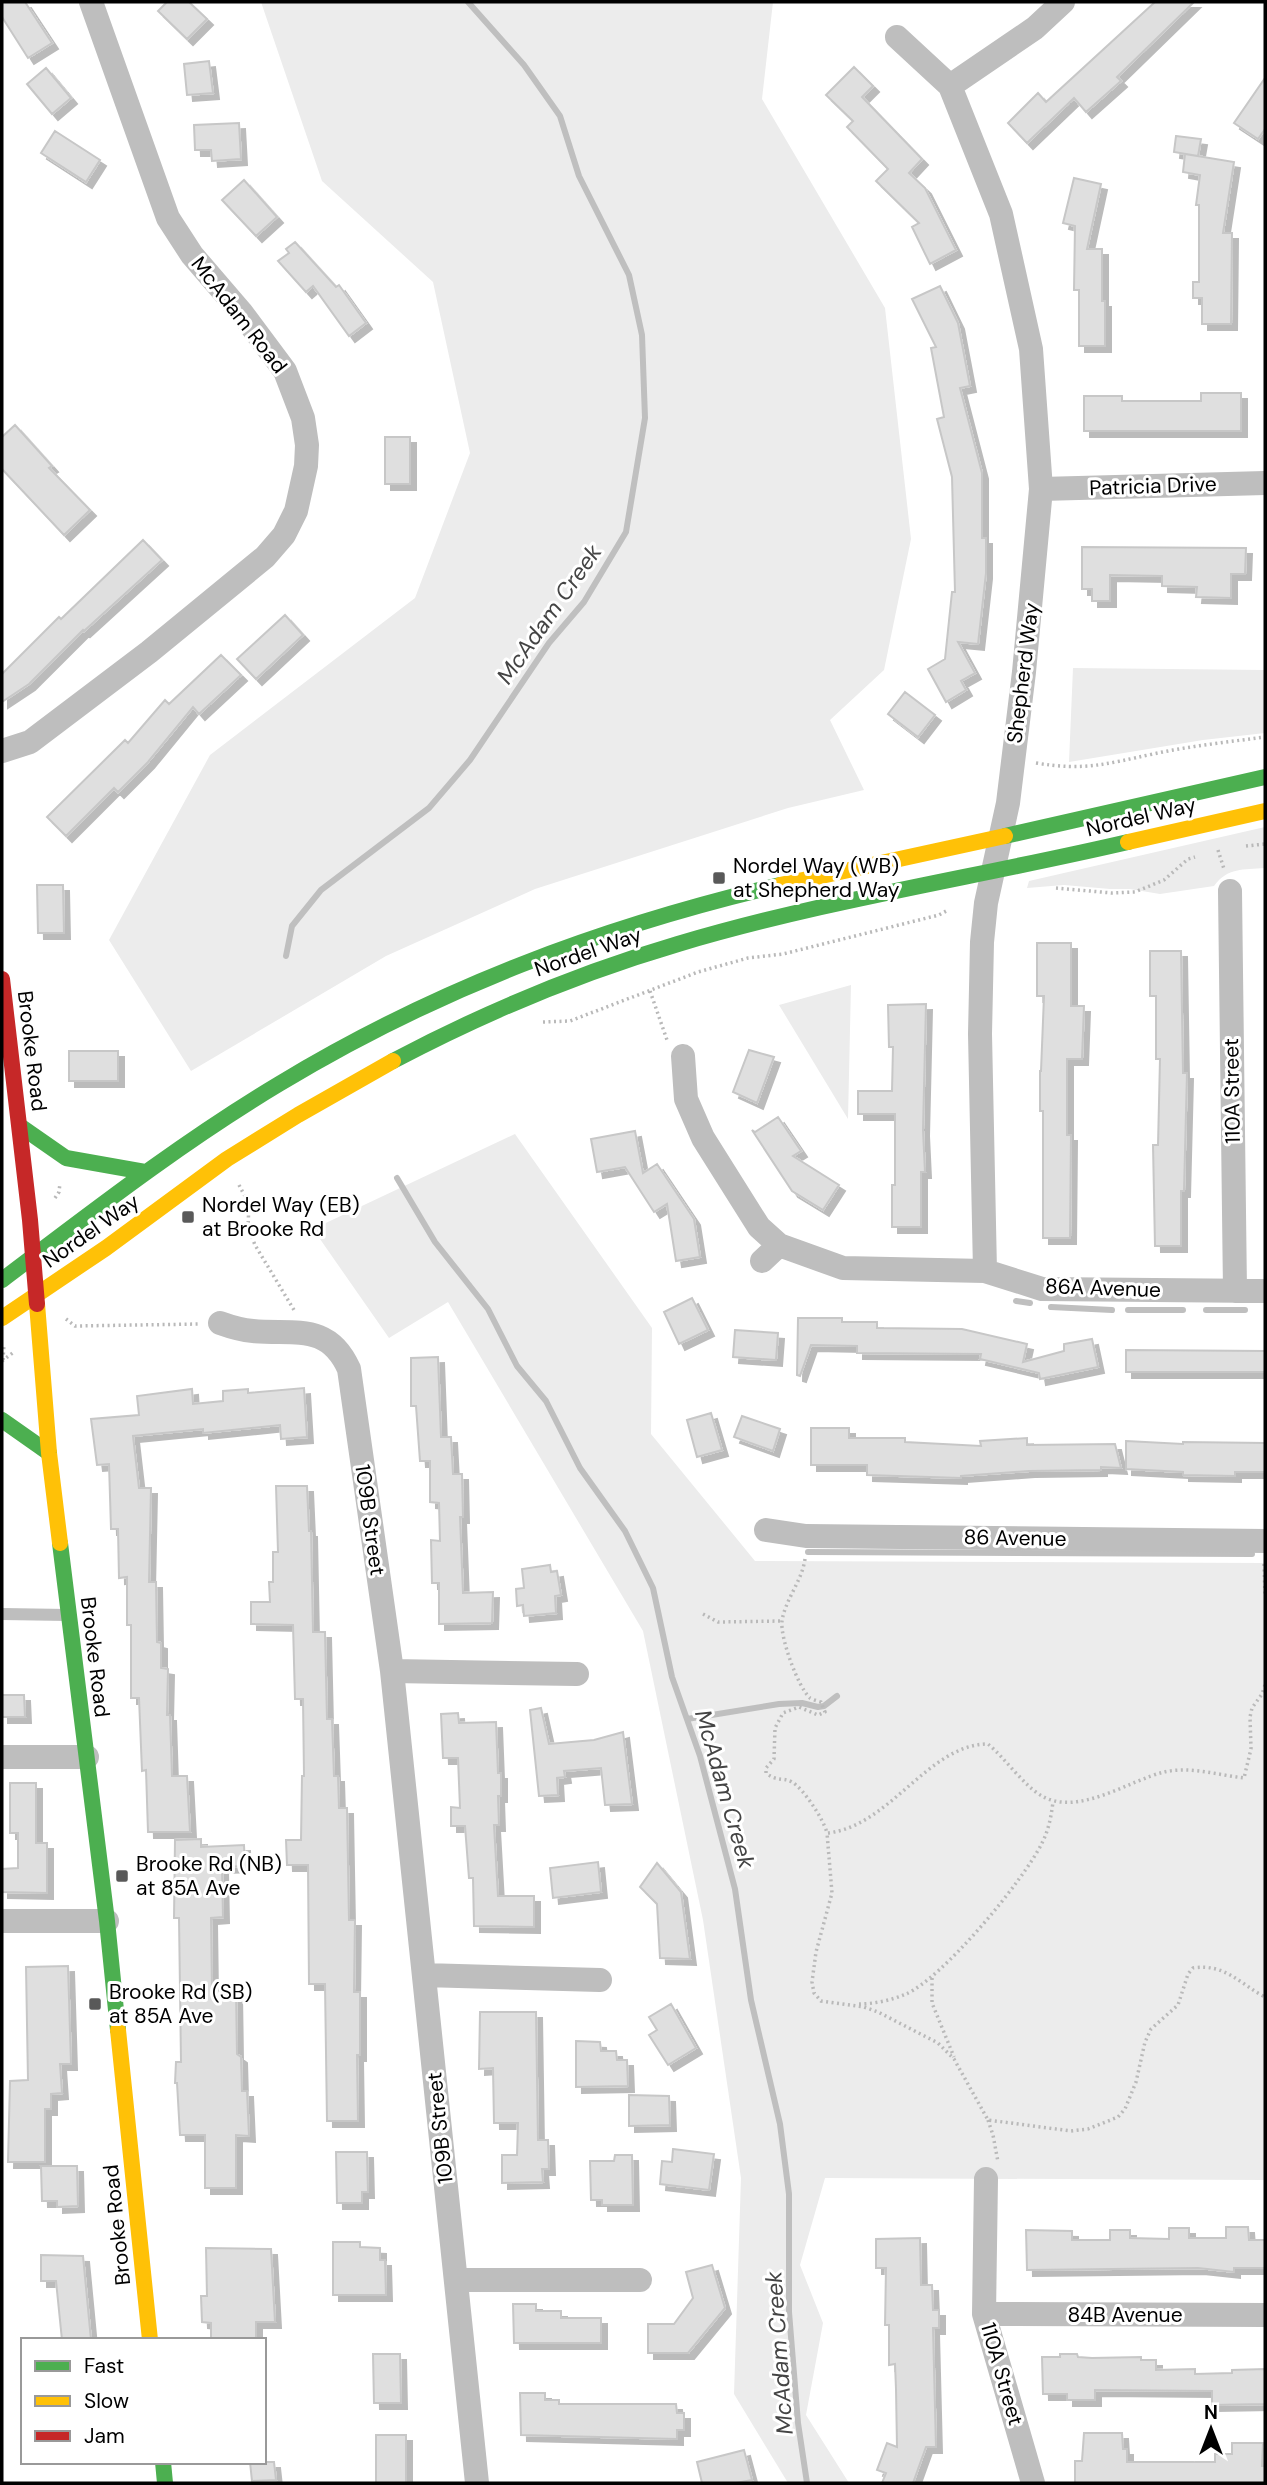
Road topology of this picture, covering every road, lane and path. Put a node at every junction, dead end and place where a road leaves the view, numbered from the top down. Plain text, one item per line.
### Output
1 (91, 2) edge
2 (1063, 2) edge
3 (897, 37) dead end
4 (950, 86) junction
5 (1265, 483) edge
6 (1041, 489) junction
7 (1265, 737) edge
8 (2, 751) edge
9 (1013, 761) junction
10 (1265, 777) edge
11 (1265, 811) edge
12 (1001, 837) junction
13 (1265, 844) edge
14 (1244, 846) dead end
15 (1227, 849) dead end
16 (1211, 852) dead end
17 (1204, 853) dead end
18 (994, 870) junction
19 (1056, 888) dead end
20 (1230, 891) dead end
21 (949, 909) dead end
22 (2, 979) edge
23 (650, 990) junction
24 (537, 1021) dead end
25 (683, 1056) joint
26 (20, 1126) junction
27 (145, 1172) junction
28 (236, 1177) dead end
29 (33, 1256) junction
30 (985, 1271) junction
31 (2, 1280) edge
32 (1235, 1291) junction
33 (1265, 1291) edge
34 (36, 1296) junction
35 (59, 1313) dead end
36 (2, 1318) edge
37 (220, 1323) joint
38 (298, 1331) junction
39 (4, 1342) dead end
40 (17, 1350) dead end
41 (2, 1361) edge
42 (2, 1420) edge
43 (49, 1453) junction
44 (766, 1530) dead end
45 (806, 1549) dead end
46 (1265, 1549) edge
47 (1265, 1597) edge
48 (2, 1614) edge
49 (703, 1614) dead end
50 (69, 1615) junction
51 (782, 1621) junction
52 (392, 1671) junction
53 (576, 1674) dead end
54 (1265, 1685) edge
55 (2, 1757) edge
56 (87, 1757) junction
57 (1053, 1801) junction
58 (827, 1833) junction
59 (2, 1921) edge
60 (107, 1921) junction
61 (424, 1975) junction
62 (932, 1977) junction
63 (600, 1980) dead end
64 (1265, 1997) edge
65 (846, 2005) junction
66 (954, 2059) junction
67 (988, 2120) junction
68 (992, 2173) joint
69 (456, 2280) junction
70 (640, 2280) dead end
71 (984, 2314) junction
72 (1265, 2315) edge
73 (150, 2338) edge
74 (163, 2464) edge
75 (165, 2483) edge
76 (477, 2483) edge
77 (1033, 2483) edge

1 - 8 street, McAdam Road
2 - 4 street
3 - 4 street, Shepherd Way
4 - 6 street, Shepherd Way
5 - 6 street, Patricia Drive
6 - 9 street, Shepherd Way
7 - 9 path
9 - 12 street, Shepherd Way
10 - 12 main road, Nordel Way
11 - 18 main road, Nordel Way
12 - 18 street, Shepherd Way
12 - 27 main road, Nordel Way
13 - 14 path
15 - 16 path
17 - 19 path
18 - 30 street, Shepherd Way
18 - 34 main road, Nordel Way
20 - 32 street, 110A Street
21 - 23 path
22 - 26 main road, Brooke Road
23 - 24 path
23 - 25 path
25 - 30 street, 86A Avenue
26 - 27 main road
26 - 29 main road, Brooke Road
27 - 29 main road, Nordel Way
28 - 38 path
29 - 31 main road, Nordel Way
29 - 34 main road, Brooke Road
30 - 32 street, 86A Avenue
32 - 33 street, 86A Avenue
34 - 36 main road, Nordel Way
34 - 43 main road, Brooke Road
35 - 37 path
37 - 38 street
38 - 52 street, 109B Street
39 - 41 path
40 - 41 path
42 - 43 main road
43 - 50 main road, Brooke Road
44 - 46 street, 86 Avenue
45 - 51 path
46 - 47 path
48 - 50 lane
49 - 51 path
50 - 56 main road, Brooke Road
51 - 58 path
52 - 53 street
52 - 61 street, 109B Street
54 - 57 path
55 - 56 street
56 - 60 main road, Brooke Road
57 - 58 path
57 - 62 path
58 - 65 path
59 - 60 street
60 - 73 main road, Brooke Road
61 - 63 street
61 - 69 street, 109B Street
62 - 65 path
62 - 66 path
64 - 67 path
65 - 66 path
66 - 67 path
67 - 68 path
68 - 71 street, 110A Street
69 - 70 street
69 - 76 street, 109B Street
71 - 72 street, 84B Avenue
71 - 77 street, 110A Street
74 - 75 main road

